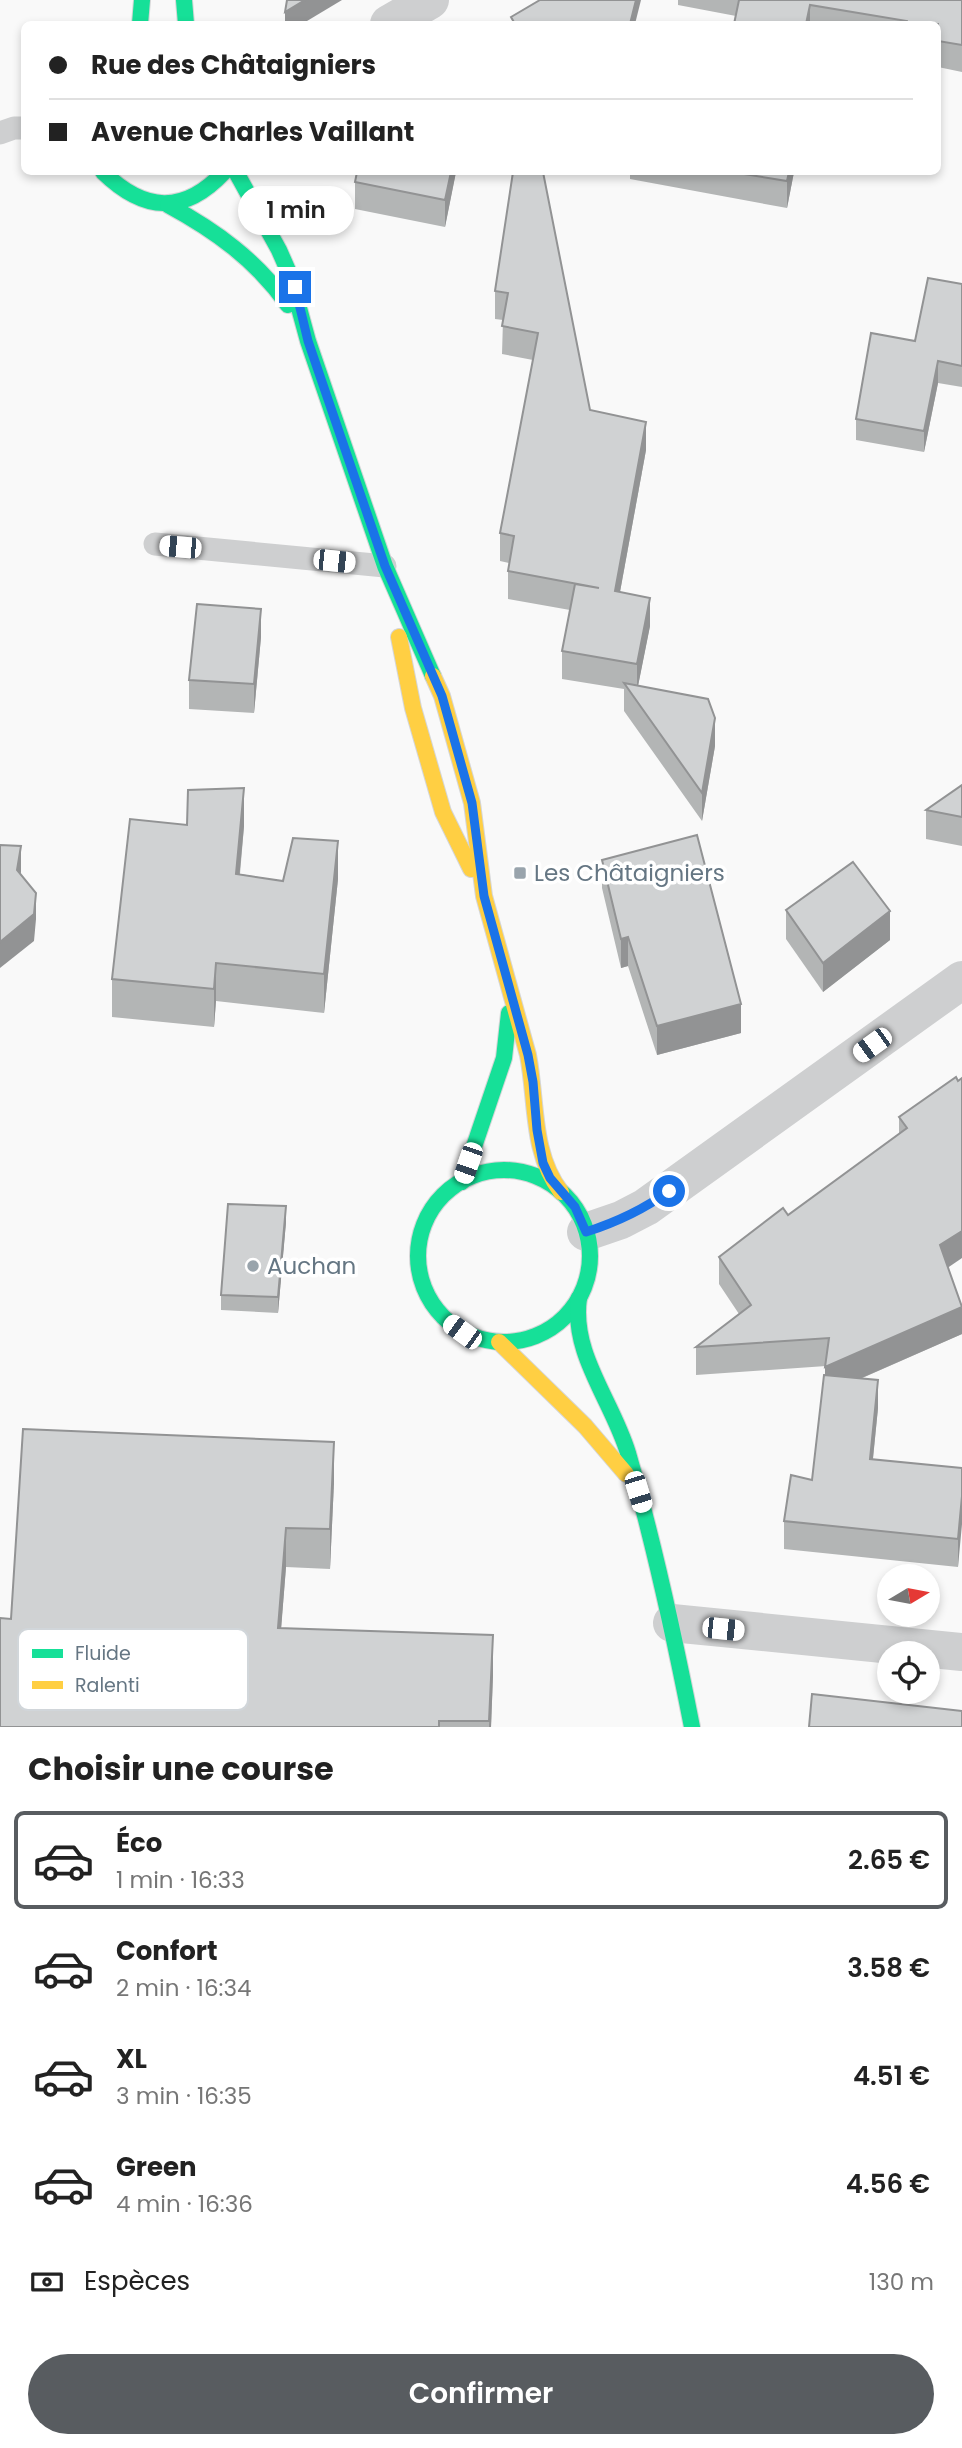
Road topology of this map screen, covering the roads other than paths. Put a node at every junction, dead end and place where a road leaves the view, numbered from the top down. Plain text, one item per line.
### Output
1 (142, 0) edge
2 (184, 0) edge
3 (430, 0) edge
4 (139, 21) edge
5 (186, 21) edge
6 (394, 21) edge
7 (21, 128) edge
8 (0, 133) edge
9 (106, 175) edge
10 (222, 175) edge
11 (237, 175) edge
12 (169, 205) junction
13 (308, 341) junction
14 (155, 544) dead end
15 (385, 566) junction
16 (484, 896) junction
17 (962, 980) edge
18 (508, 985) junction
19 (462, 1182) junction
20 (562, 1192) junction
21 (586, 1232) junction
22 (579, 1298) junction
23 (499, 1342) junction
24 (638, 1492) junction
25 (672, 1623) junction
26 (962, 1652) edge
27 (692, 1727) edge

1 - 4 main road
2 - 5 main road
3 - 6 street
7 - 8 lane
9 - 12 main road
10 - 12 main road
11 - 13 main road
12 - 13 main road
13 - 15 main road
14 - 15 lane
15 - 16 main road
15 - 16 main road
16 - 18 main road
17 - 21 street
18 - 19 main road
18 - 20 main road
19 - 20 main road
19 - 23 main road
20 - 21 main road
21 - 22 main road
22 - 23 main road
22 - 24 main road
23 - 24 main road
24 - 25 main road
25 - 26 street
25 - 27 main road

